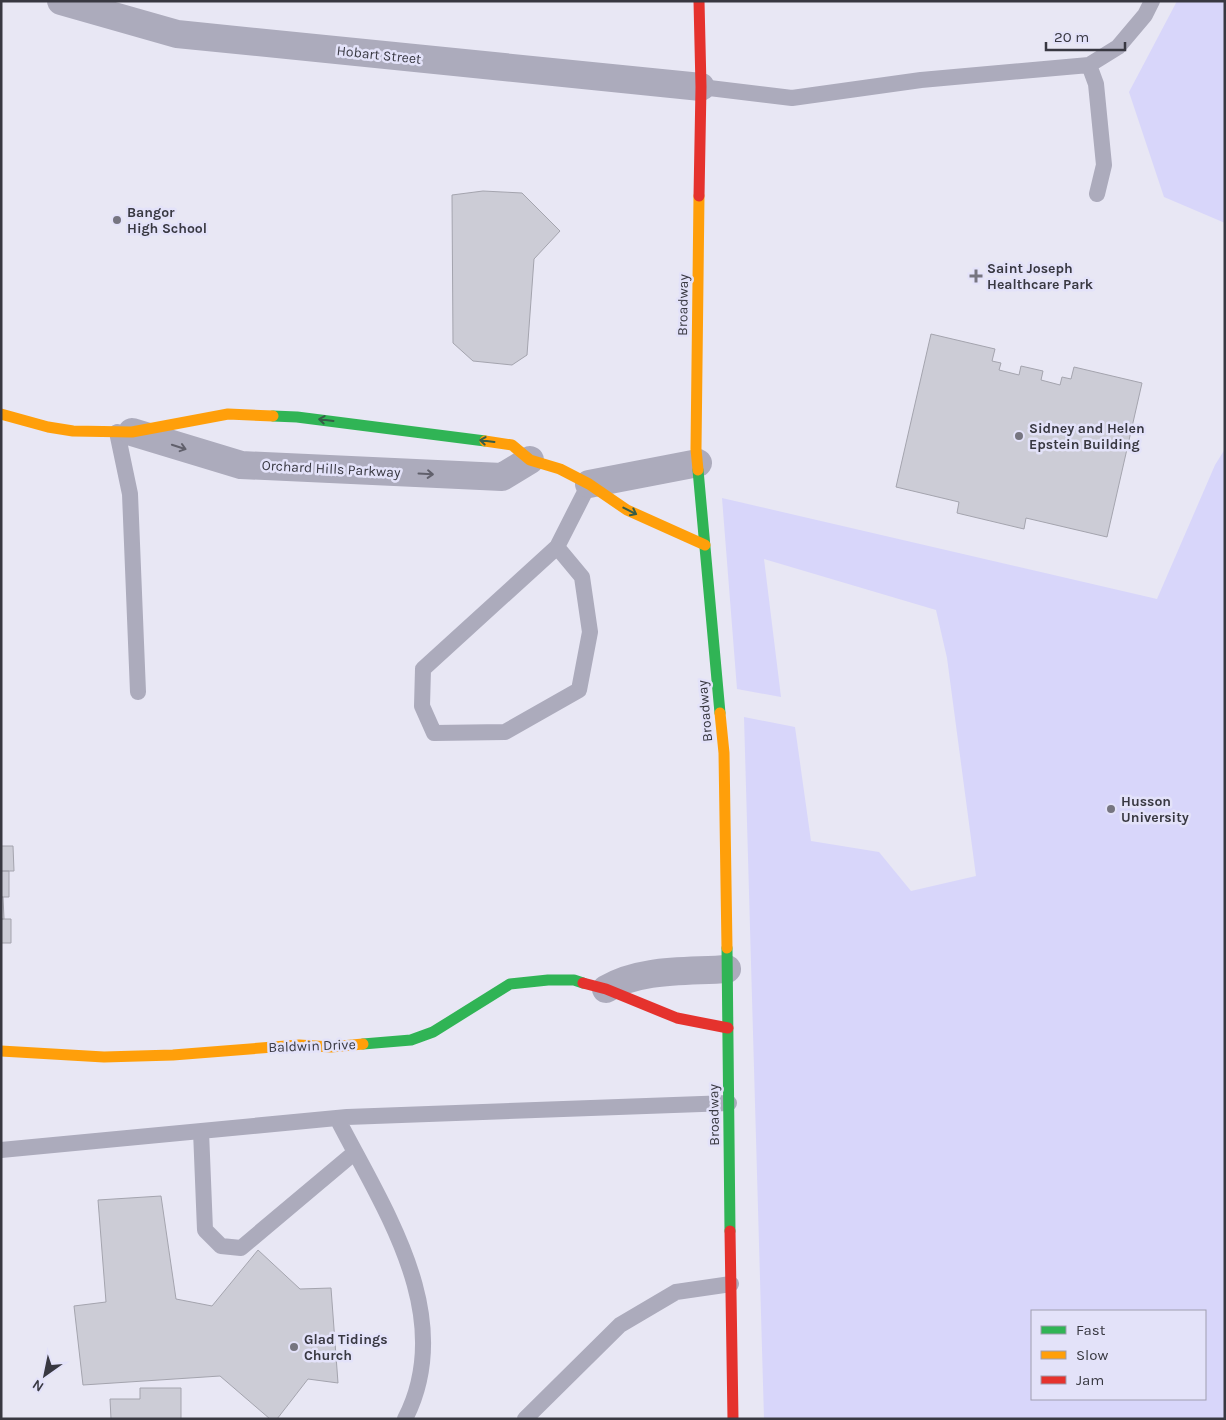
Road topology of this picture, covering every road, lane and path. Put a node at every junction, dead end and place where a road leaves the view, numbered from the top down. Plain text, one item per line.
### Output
1 (61, 1) edge
2 (699, 1) edge
3 (1152, 1) edge
4 (1089, 65) junction
5 (701, 87) junction
6 (1097, 194) dead end
7 (1, 414) edge
8 (125, 432) junction
9 (530, 460) junction
10 (698, 463) junction
11 (589, 484) junction
12 (705, 545) junction
13 (557, 547) junction
14 (138, 692) dead end
15 (727, 969) junction
16 (606, 989) junction
17 (728, 1028) junction
18 (1, 1051) edge
19 (729, 1103) junction
20 (337, 1118) junction
21 (201, 1131) junction
22 (1, 1150) edge
23 (354, 1153) junction
24 (731, 1284) junction
25 (405, 1419) edge
26 (524, 1419) edge
27 (733, 1419) edge

1 - 5 street, Hobart Street
2 - 5 street, Broadway
3 - 4 lane
4 - 5 lane
4 - 6 lane
5 - 10 street, Broadway
7 - 8 street, Orchard Hills Parkway
9 -> 8 street, Orchard Hills Parkway
8 -> 9 street, Orchard Hills Parkway
8 - 14 lane
9 - 11 street, Orchard Hills Parkway
10 - 11 street
10 - 12 street, Broadway
11 -> 12 street, Orchard Hills Parkway
11 - 13 lane
12 - 15 street, Broadway
13 - 13 lane
15 - 16 street
15 - 17 street, Broadway
16 - 17 street, Baldwin Drive
16 - 18 street, Baldwin Drive
17 - 19 street, Broadway
19 - 20 lane
19 - 24 street, Broadway
20 - 21 lane
20 - 23 lane
21 - 22 lane
21 - 23 lane
23 - 25 lane
24 - 26 lane
24 - 27 street, Broadway

